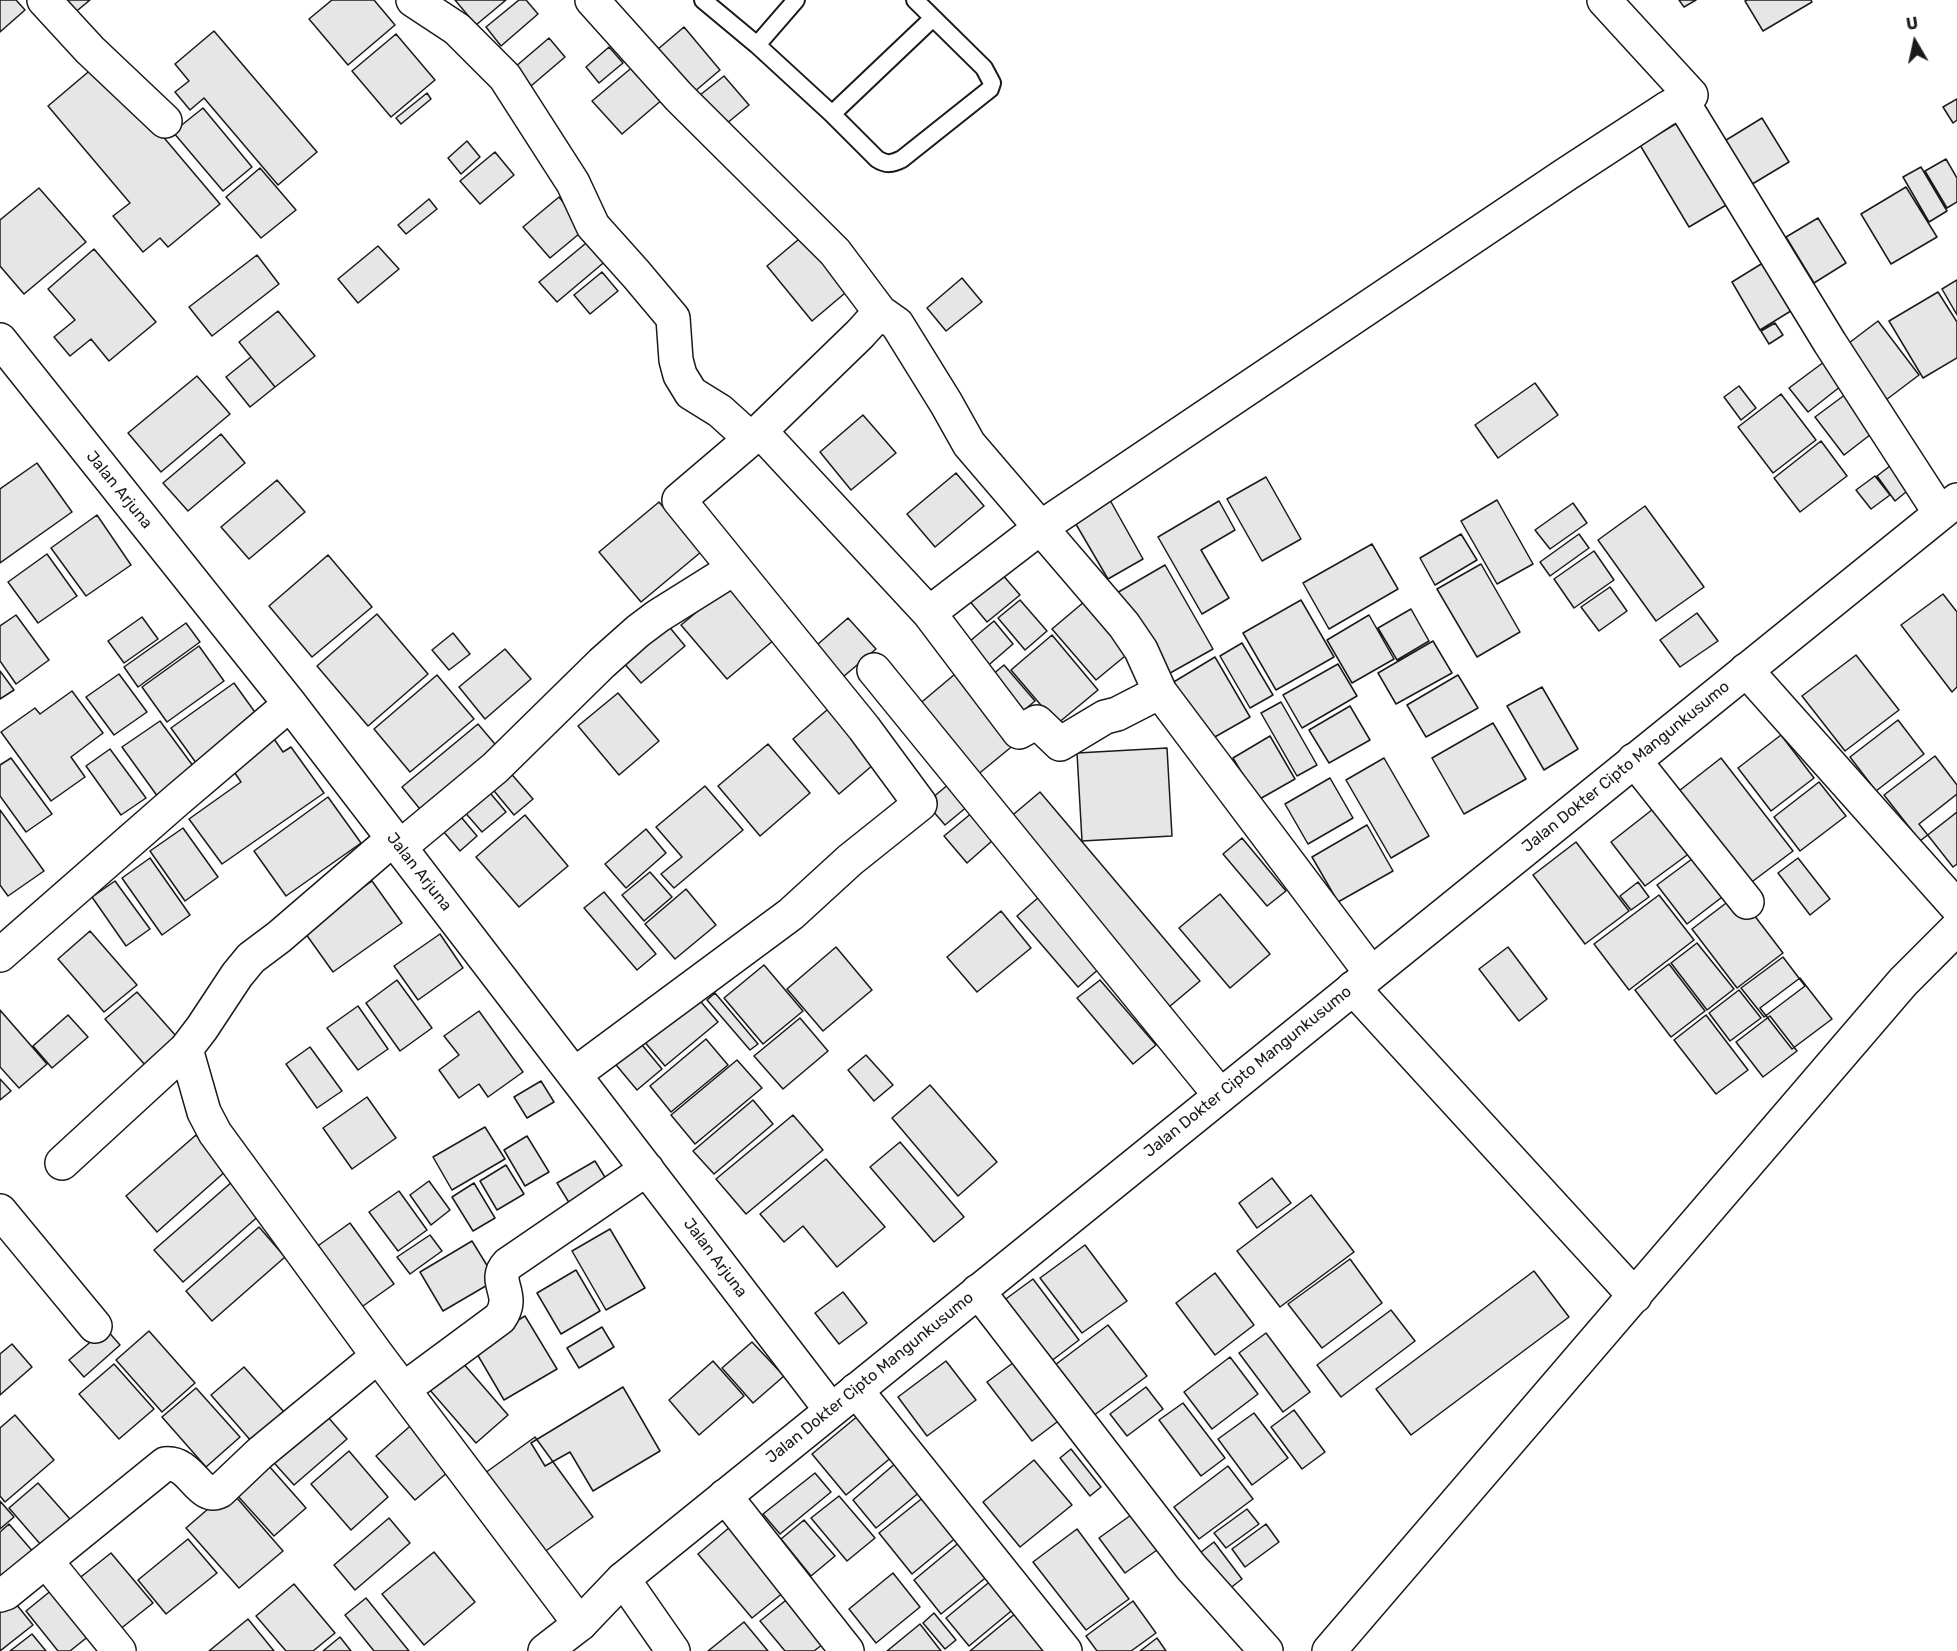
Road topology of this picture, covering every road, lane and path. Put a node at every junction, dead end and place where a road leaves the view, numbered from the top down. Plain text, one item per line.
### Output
1 (44, 0) edge
2 (412, 0) edge
3 (592, 0) edge
4 (704, 0) edge
5 (796, 0) edge
6 (915, 0) edge
7 (1604, 0) edge
8 (933, 18) junction
9 (757, 45) junction
10 (1682, 101) junction
11 (832, 114) junction
12 (165, 121) dead end
13 (879, 312) junction
14 (0, 340) edge
15 (755, 435) junction
16 (1949, 506) edge
17 (1040, 528) junction
18 (733, 568) junction
19 (928, 614) junction
20 (874, 670) dead end
21 (1746, 670) junction
22 (1160, 693) junction
23 (290, 704) junction
24 (1634, 760) junction
25 (397, 843) junction
26 (1747, 902) dead end
27 (1957, 907) edge
28 (1957, 928) edge
29 (0, 955) edge
30 (1362, 981) junction
31 (186, 1049) junction
32 (575, 1074) junction
33 (1220, 1095) junction
34 (62, 1163) dead end
35 (647, 1169) junction
36 (0, 1211) edge
37 (978, 1291) junction
38 (1635, 1296) junction
39 (95, 1326) dead end
40 (378, 1356) junction
41 (404, 1389) junction
42 (843, 1400) junction
43 (725, 1496) junction
44 (46, 1561) junction
45 (623, 1579) junction
46 (0, 1595) edge
47 (580, 1624) junction
48 (119, 1651) edge
49 (545, 1651) edge
50 (673, 1651) edge
51 (847, 1651) edge
52 (1065, 1651) edge
53 (1266, 1651) edge
54 (1329, 1651) edge

1 - 12 street
2 - 15 street
3 - 13 street
4 - 9 lane
5 - 9 lane
6 - 8 lane
7 - 10 street
8 - 11 lane
8 - 11 lane
9 - 11 lane
10 - 16 street
10 - 17 street
13 - 15 street
13 - 17 street
14 - 23 street, Jalan Arjuna
15 - 18 street
15 - 19 street
16 - 21 street, Jalan Dokter Cipto Mangunkusumo
17 - 19 street
17 - 22 street
18 - 25 street
18 - 32 street
19 - 22 street
20 - 33 street
21 - 24 street, Jalan Dokter Cipto Mangunkusumo
21 - 27 street
22 - 30 street
23 - 25 street, Jalan Arjuna
23 - 29 street
24 - 26 street
24 - 30 street, Jalan Dokter Cipto Mangunkusumo
25 - 31 street
25 - 32 street, Jalan Arjuna
28 - 38 street
30 - 33 street, Jalan Dokter Cipto Mangunkusumo
30 - 38 street
31 - 34 street
31 - 40 street
32 - 35 street, Jalan Arjuna
33 - 37 street, Jalan Dokter Cipto Mangunkusumo
35 - 41 street
35 - 42 street, Jalan Arjuna
36 - 39 street
37 - 42 street, Jalan Dokter Cipto Mangunkusumo
37 - 53 street
38 - 54 street
40 - 41 street
40 - 44 street
41 - 47 street
42 - 43 street, Jalan Dokter Cipto Mangunkusumo
42 - 52 street, Jalan Arjuna
43 - 45 street, Jalan Dokter Cipto Mangunkusumo
43 - 51 street
44 - 46 street
44 - 48 street
45 - 47 street, Jalan Dokter Cipto Mangunkusumo
45 - 50 street
47 - 49 street, Jalan Dokter Cipto Mangunkusumo

